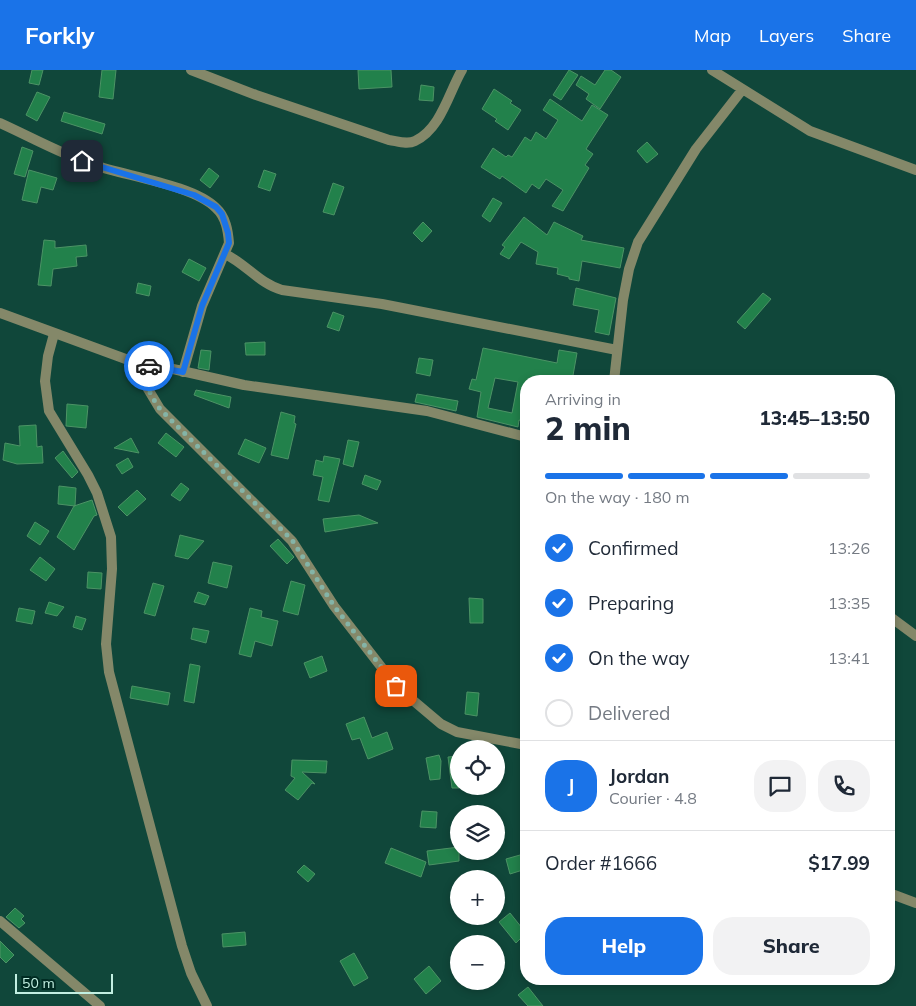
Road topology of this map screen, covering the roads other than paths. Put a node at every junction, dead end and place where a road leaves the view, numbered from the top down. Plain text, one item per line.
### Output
1 (191, 70) edge
2 (462, 70) edge
3 (712, 70) edge
4 (742, 90) junction
5 (0, 123) edge
6 (916, 170) edge
7 (225, 254) junction
8 (0, 313) edge
9 (54, 334) junction
10 (617, 350) junction
11 (142, 365) junction
12 (183, 372) junction
13 (615, 375) edge
14 (520, 436) edge
15 (895, 620) edge
16 (916, 636) edge
17 (520, 744) edge
18 (895, 895) edge
19 (916, 903) edge
20 (0, 921) edge
21 (100, 1006) edge
22 (207, 1006) edge

1 - 2 street
3 - 4 street
4 - 6 street
4 - 10 street
5 - 7 street
7 - 10 street
7 - 12 street
8 - 9 street
9 - 11 street
9 - 22 street
10 - 13 street
11 - 12 street
11 - 17 street
12 - 14 street
15 - 16 street
18 - 19 street
20 - 21 street

